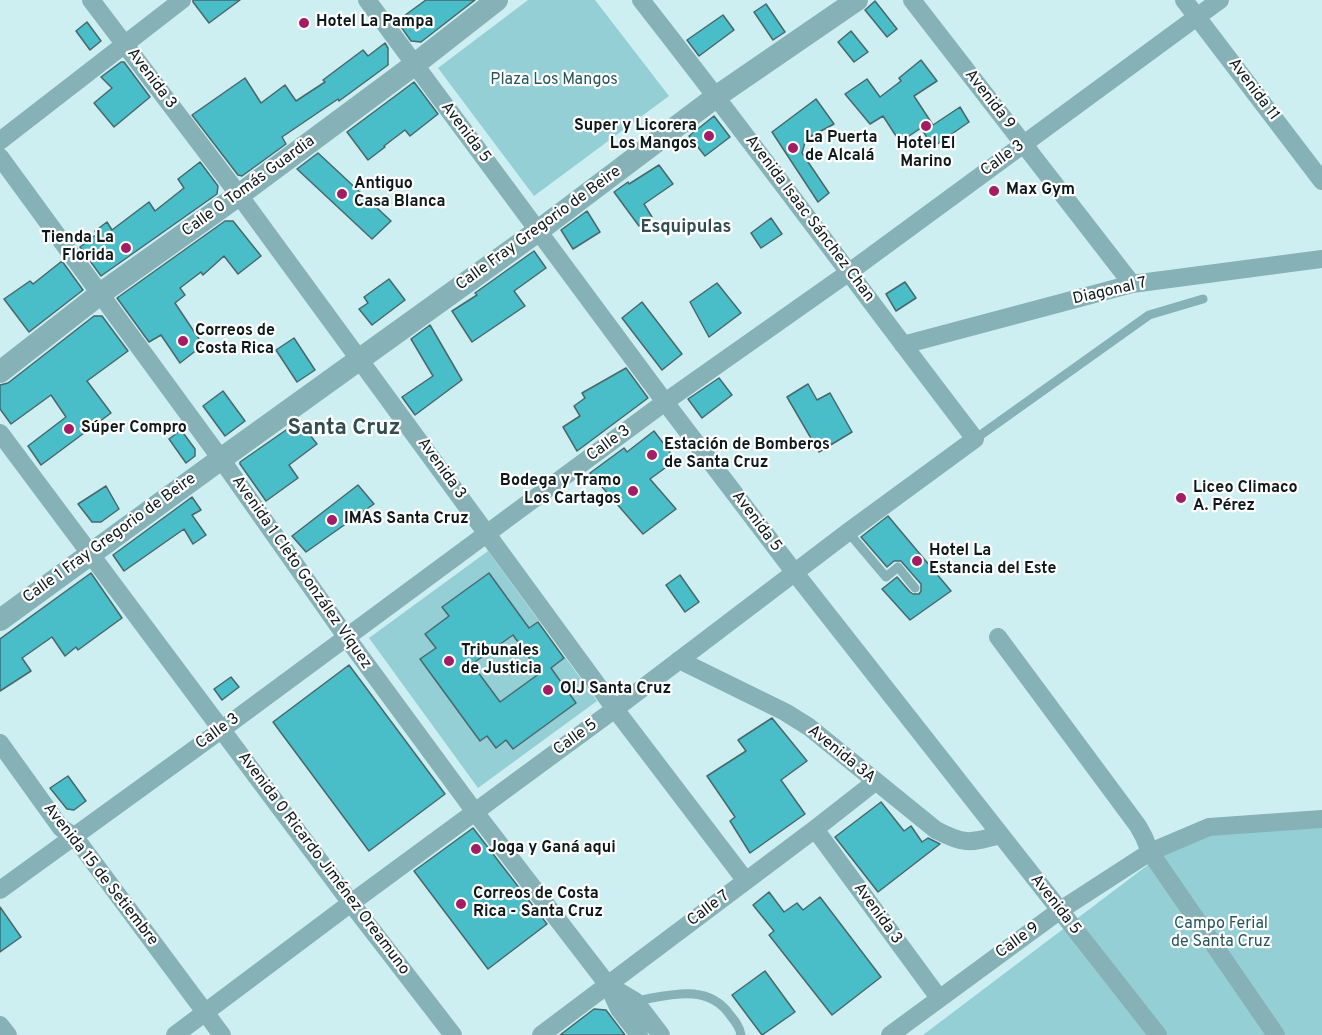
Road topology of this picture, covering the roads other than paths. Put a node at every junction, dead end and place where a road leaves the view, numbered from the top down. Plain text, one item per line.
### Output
1 (91, 0) edge
2 (182, 0) edge
3 (367, 0) edge
4 (497, 0) edge
5 (641, 0) edge
6 (857, 0) edge
7 (912, 0) edge
8 (1184, 0) edge
9 (1220, 0) edge
10 (1197, 17) junction
11 (124, 43) junction
12 (414, 64) junction
13 (717, 96) junction
14 (0, 141) edge
15 (1023, 144) junction
16 (0, 157) edge
17 (1322, 181) edge
18 (239, 195) junction
19 (538, 231) junction
20 (1322, 260) edge
21 (848, 273) junction
22 (1132, 284) junction
23 (100, 294) junction
24 (1203, 299) dead end
25 (903, 345) junction
26 (360, 359) junction
27 (0, 372) edge
28 (665, 402) junction
29 (0, 433) edge
30 (975, 439) junction
31 (221, 459) junction
32 (848, 532) junction
33 (488, 533) junction
34 (90, 553) junction
35 (795, 573) junction
36 (915, 588) dead end
37 (0, 620) edge
38 (346, 638) junction
39 (999, 638) dead end
40 (679, 660) junction
41 (615, 709) junction
42 (221, 730) junction
43 (0, 742) edge
44 (875, 782) junction
45 (475, 812) junction
46 (1322, 819) edge
47 (815, 829) junction
48 (1000, 835) junction
49 (74, 836) junction
50 (1150, 852) junction
51 (746, 881) junction
52 (0, 890) edge
53 (351, 903) junction
54 (1059, 911) junction
55 (608, 985) junction
56 (939, 998) junction
57 (635, 1001) junction
58 (206, 1012) junction
59 (0, 1025) edge
60 (8, 1035) edge
61 (175, 1035) edge
62 (222, 1035) edge
63 (453, 1035) edge
64 (541, 1035) edge
65 (639, 1035) edge
66 (661, 1035) edge
67 (741, 1035) edge
68 (890, 1035) edge
69 (1158, 1035) edge
70 (1276, 1035) edge

1 - 11 street, Avenida 3
2 - 11 street
3 - 12 street, Avenida 5
4 - 12 street, Calle 0 Tomás Guardia
5 - 13 street, Avenida Isaac Sánchez Chan
6 - 13 street, Calle Fray Gregorio de Beire
7 - 15 street, Avenida 9
8 - 10 street, Avenida 11
9 - 10 street, Calle 3
10 - 15 street, Calle 3
10 - 17 street, Avenida 11
11 - 14 street
11 - 18 street, Avenida 3
12 - 18 street, Calle 0 Tomás Guardia
12 - 19 street, Avenida 5
13 - 19 street, Calle Fray Gregorio de Beire
13 - 21 street, Avenida Isaac Sánchez Chan
15 - 21 street, Calle 3
15 - 22 street, Avenida 9
16 - 23 street, Avenida 1 Cleto González Víquez
18 - 23 street, Calle 0 Tomás Guardia
18 - 26 street, Avenida 3
19 - 26 street, Calle Fray Gregorio de Beire
19 - 28 street, Avenida 5
20 - 22 street, Diagonal 7
21 - 25 street, Avenida Isaac Sánchez Chan
21 - 28 street, Calle 3
22 - 25 street, Diagonal 7
23 - 27 street, Calle 0 Tomás Guardia
23 - 31 street, Avenida 1 Cleto González Víquez
24 - 30 lane
25 - 30 street, Avenida Isaac Sánchez Chan
26 - 31 street, Calle Fray Gregorio de Beire
26 - 33 street, Avenida 3
28 - 33 street, Calle 3
28 - 35 street, Avenida 5
29 - 34 street, Avenida 0 Ricardo Jiménez Oreamuno
30 - 32 street, Calle 5
31 - 34 street, Calle 1 Fray Gregorio de Beire
31 - 38 street, Avenida 1 Cleto González Víquez
32 - 35 street, Calle 5
32 - 36 lane
33 - 38 street, Calle 3
33 - 41 street, Avenida 3
34 - 37 street, Calle 1 Fray Gregorio de Beire
34 - 42 street, Avenida 0 Ricardo Jiménez Oreamuno
35 - 40 street, Calle 5
35 - 48 street, Avenida 5
38 - 42 street, Calle 3
38 - 45 street, Avenida 1 Cleto González Víquez
39 - 50 street
40 - 41 street, Calle 5
40 - 44 street, Avenida 3A
41 - 45 street, Calle 5
41 - 51 street, Avenida 3
42 - 49 street, Calle 3
42 - 53 street, Avenida 0 Ricardo Jiménez Oreamuno
43 - 49 street, Avenida 15 de Setiembre
44 - 47 street, Calle 7
44 - 48 street, Avenida 3A
45 - 53 street, Calle 5
45 - 55 street, Avenida 1 Cleto González Víquez
46 - 50 street, Calle 9
47 - 51 street, Calle 7
47 - 56 street, Avenida 3
48 - 54 street, Avenida 5
49 - 52 street, Calle 3
49 - 58 street, Avenida 15 de Setiembre
50 - 54 street, Calle 9
50 - 70 street
51 - 55 street, Calle 7
53 - 58 street, Calle 5
53 - 63 street, Avenida 0 Ricardo Jiménez Oreamuno
54 - 56 street, Calle 9
54 - 69 street, Avenida 5
55 - 57 street, Avenida 1 Cleto González Víquez
55 - 64 street, Calle 7
55 - 65 street, Avenida 1 Cleto González Víquez
56 - 68 street, Calle 9
57 - 66 street, Avenida 1 Cleto González Víquez
57 - 67 lane
58 - 61 street, Calle 5
58 - 62 street, Avenida 15 de Setiembre
59 - 60 street

